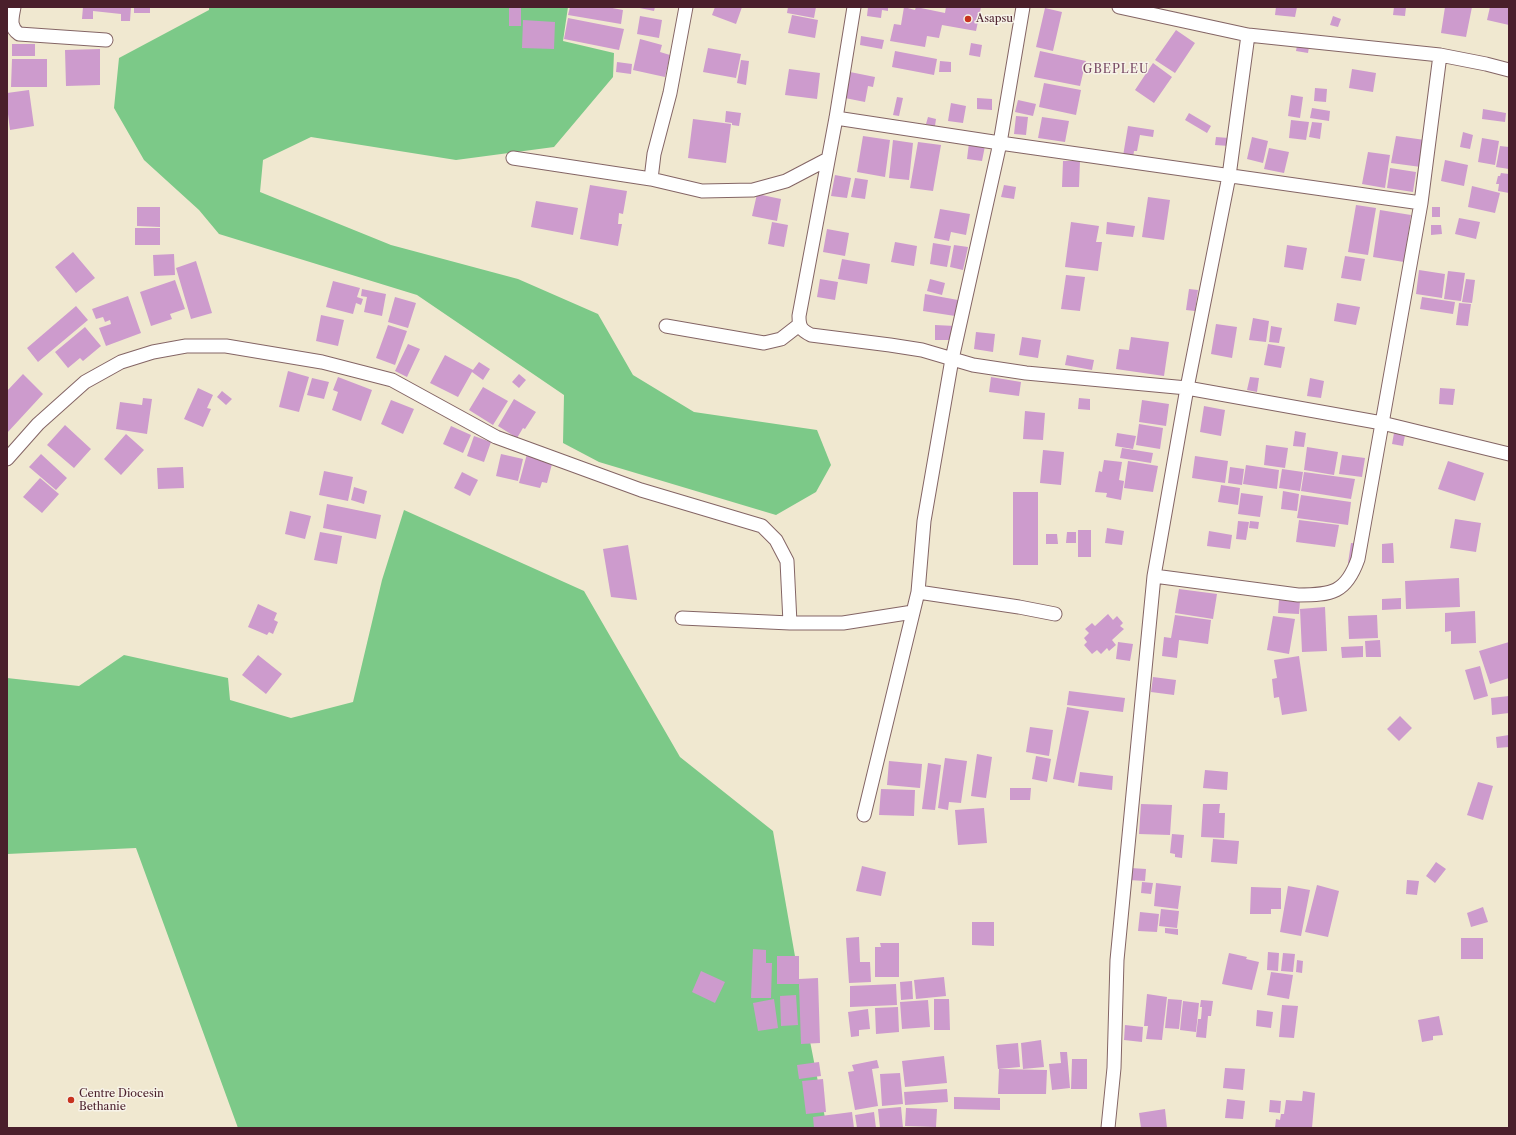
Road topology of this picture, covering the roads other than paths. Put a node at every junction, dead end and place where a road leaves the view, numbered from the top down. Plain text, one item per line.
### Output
1 (14, 7) edge
2 (686, 7) edge
3 (854, 7) edge
4 (1023, 7) edge
5 (1119, 7) edge
6 (1248, 35) junction
7 (106, 40) dead end
8 (1440, 55) junction
9 (1509, 70) edge
10 (836, 118) junction
11 (1000, 143) junction
12 (513, 158) dead end
13 (828, 159) junction
14 (1229, 176) junction
15 (651, 178) junction
16 (1421, 203) junction
17 (799, 325) junction
18 (666, 326) dead end
19 (952, 359) junction
20 (1187, 388) junction
21 (1382, 422) junction
22 (1509, 454) edge
23 (7, 459) edge
24 (1154, 576) junction
25 (918, 592) junction
26 (913, 612) junction
27 (1055, 614) dead end
28 (682, 618) dead end
29 (790, 623) junction
30 (864, 815) dead end
31 (1108, 1128) edge

1 - 7 street
2 - 15 street
3 - 10 street
4 - 11 street
5 - 6 street
6 - 8 street
6 - 14 street
8 - 9 street
8 - 16 street
10 - 11 street
10 - 13 street
11 - 14 street
11 - 19 street
12 - 15 street
13 - 15 street
13 - 17 street
14 - 16 street
14 - 20 street
16 - 21 street
17 - 18 street
17 - 19 street
19 - 20 street
19 - 25 street
20 - 21 street
20 - 24 street
21 - 22 street
21 - 24 street
23 - 29 street
24 - 31 street
25 - 26 street
25 - 27 street
26 - 29 street
26 - 30 street
28 - 29 street

